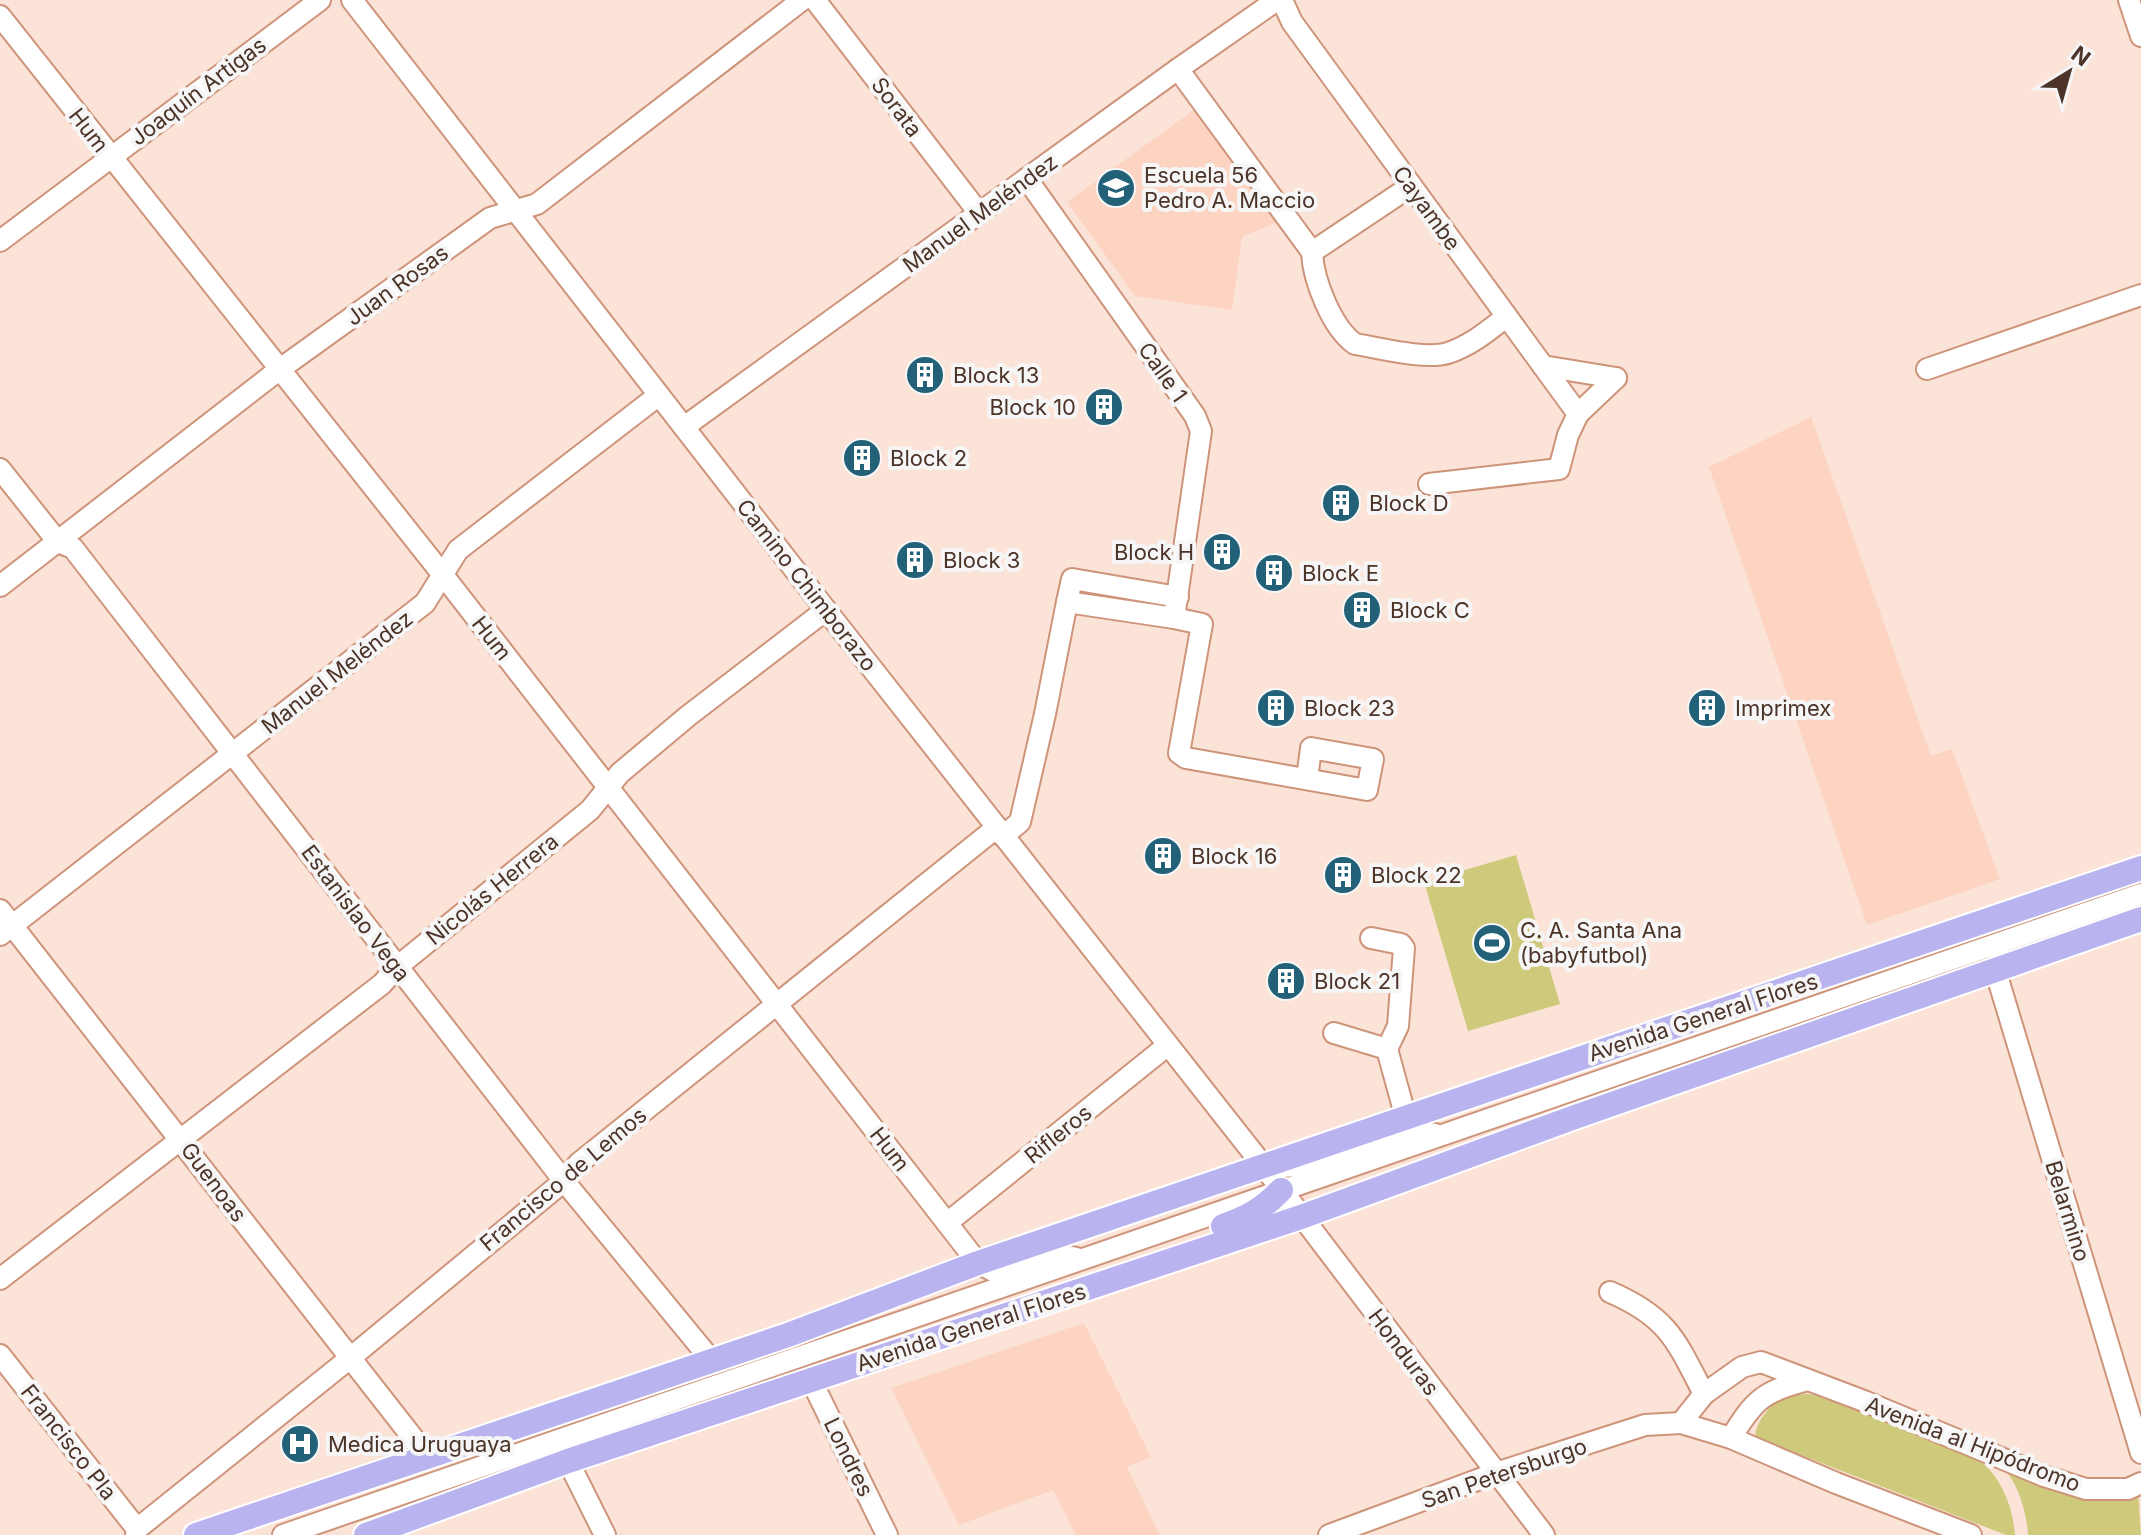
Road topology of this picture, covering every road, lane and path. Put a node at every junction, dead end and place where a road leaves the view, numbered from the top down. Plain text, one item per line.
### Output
1 (320, 0) edge
2 (352, 0) edge
3 (802, 0) edge
4 (815, 0) edge
5 (1280, 0) edge
6 (2129, 0) edge
7 (0, 16) edge
8 (2141, 36) edge
9 (1178, 69) junction
10 (110, 156) junction
11 (1027, 179) junction
12 (1411, 186) junction
13 (517, 211) junction
14 (979, 213) junction
15 (0, 241) edge
16 (1312, 252) junction
17 (2141, 295) edge
18 (1506, 317) junction
19 (1543, 366) junction
20 (280, 369) junction
21 (1927, 369) dead end
22 (659, 395) junction
23 (1578, 414) junction
24 (684, 427) junction
25 (0, 469) edge
26 (1429, 484) dead end
27 (58, 542) junction
28 (443, 575) junction
29 (0, 586) edge
30 (1178, 597) junction
31 (1067, 602) junction
32 (826, 610) junction
33 (1174, 618) junction
34 (234, 753) junction
35 (1307, 779) junction
36 (608, 787) junction
37 (1000, 832) junction
38 (2141, 868) edge
39 (2141, 894) edge
40 (2141, 919) edge
41 (4, 924) edge
42 (2018, 936) junction
43 (1371, 938) dead end
44 (397, 967) junction
45 (1995, 969) junction
46 (777, 1003) junction
47 (1334, 1033) dead end
48 (1168, 1045) junction
49 (1387, 1049) junction
50 (1575, 1117) junction
51 (1406, 1118) junction
52 (1472, 1126) junction
53 (1445, 1135) junction
54 (181, 1138) junction
55 (1265, 1168) junction
56 (564, 1181) junction
57 (1281, 1190) junction
58 (1301, 1217) junction
59 (947, 1223) junction
60 (1081, 1260) junction
61 (978, 1263) junction
62 (0, 1279) edge
63 (1610, 1292) dead end
64 (1039, 1304) junction
65 (0, 1355) edge
66 (349, 1359) junction
67 (712, 1361) junction
68 (811, 1380) junction
69 (1808, 1380) junction
70 (1704, 1394) junction
71 (1681, 1423) junction
72 (1731, 1438) junction
73 (2141, 1453) edge
74 (424, 1457) junction
75 (568, 1461) junction
76 (1496, 1473) junction
77 (346, 1482) junction
78 (2141, 1483) edge
79 (360, 1510) junction
80 (137, 1532) edge
81 (371, 1534) edge
82 (198, 1535) edge
83 (283, 1535) edge
84 (605, 1535) edge
85 (887, 1535) edge
86 (1329, 1535) edge
87 (1544, 1535) edge
88 (1971, 1535) edge

1 - 10 street, Joaquín Artigas
2 - 13 street, Camino Chimborazo
3 - 13 street, Juan Rosas
4 - 14 street, Sorata
5 - 9 street, Manuel Meléndez
5 - 12 street, Cayambe
6 - 8 street
7 - 10 street, Hum
9 - 11 street, Manuel Meléndez
9 - 16 street
10 - 15 street, Joaquín Artigas
10 - 20 street, Hum
11 - 14 street, Manuel Meléndez
11 - 30 street, Calle 1
12 - 16 street
12 - 18 street, Cayambe
13 - 20 street, Juan Rosas
13 - 22 street, Camino Chimborazo
14 - 24 street, Manuel Meléndez
16 - 18 street
17 - 21 street
18 - 19 street, Cayambe
19 - 23 street, Cayambe
19 - 23 street
20 - 27 street, Juan Rosas
20 - 28 street, Hum
22 - 24 street, Camino Chimborazo
22 - 28 street, Manuel Meléndez
23 - 26 street
24 - 32 street, Camino Chimborazo
25 - 27 street, Estanislao Vega
27 - 29 street, Juan Rosas
27 - 34 street, Estanislao Vega
28 - 34 street, Manuel Meléndez
28 - 36 street, Hum
30 - 31 street
30 - 33 street, Calle 1
31 - 33 street
31 - 37 street
32 - 36 street, Nicolás Herrera
32 - 37 street, Camino Chimborazo
33 - 35 street
34 - 41 street, Manuel Meléndez
34 - 44 street, Estanislao Vega
35 - 35 street
36 - 44 street, Nicolás Herrera
36 - 46 street, Hum
37 - 46 street, Francisco de Lemos
37 - 48 street, Camino Chimborazo
38 - 51 main road, Avenida General Flores
39 - 42 street, Avenida General Flores
40 - 45 main road, Avenida General Flores
41 - 54 street, Guenoas
42 - 45 street
42 - 52 street, Avenida General Flores
43 - 49 street
44 - 54 street, Nicolás Herrera
44 - 56 street, Estanislao Vega
45 - 50 main road, Avenida General Flores
45 - 73 street, Belarmino
46 - 56 street, Francisco de Lemos
46 - 59 street, Hum
47 - 49 street
48 - 55 street, Camino Chimborazo
48 - 59 street, Rifleros
49 - 51 street
50 - 52 street, Avenida General Flores
50 - 58 main road, Avenida General Flores
51 - 55 main road, Avenida General Flores
52 - 53 street, Avenida General Flores
53 - 55 street, Avenida General Flores
53 - 57 street, Avenida General Flores
54 - 62 street, Nicolás Herrera
54 - 66 street, Guenoas
55 - 57 street, Honduras
55 - 61 main road, Avenida General Flores
56 - 66 street, Francisco de Lemos
56 - 67 street, Estanislao Vega
57 - 58 street, Honduras
57 - 60 street, Avenida General Flores
57 - 64 main road
58 - 64 main road, Avenida General Flores
58 - 76 street, Honduras
59 - 61 street, Hum
60 - 61 street, Avenida General Flores
60 - 79 street, Avenida General Flores
61 - 67 main road, Avenida General Flores
63 - 70 street
64 - 68 main road, Avenida General Flores
65 - 80 street, Francisco Pla
66 - 74 street, Guenoas
66 - 80 street, Francisco de Lemos
67 - 74 main road, Avenida General Flores
68 - 75 main road, Avenida General Flores
68 - 85 street, Londres
69 - 70 street, Avenida al Hipódromo
69 - 72 street
69 - 78 street, Avenida al Hipódromo
70 - 71 street, Avenida al Hipódromo
71 - 72 street
71 - 76 street, San Petersburgo
72 - 88 street
74 - 77 main road, Avenida General Flores
75 - 81 main road, Avenida General Flores
75 - 84 street
76 - 86 street, San Petersburgo
76 - 87 street, Honduras
77 - 79 street
77 - 82 main road, Avenida General Flores
79 - 81 street
79 - 83 street, Avenida General Flores

